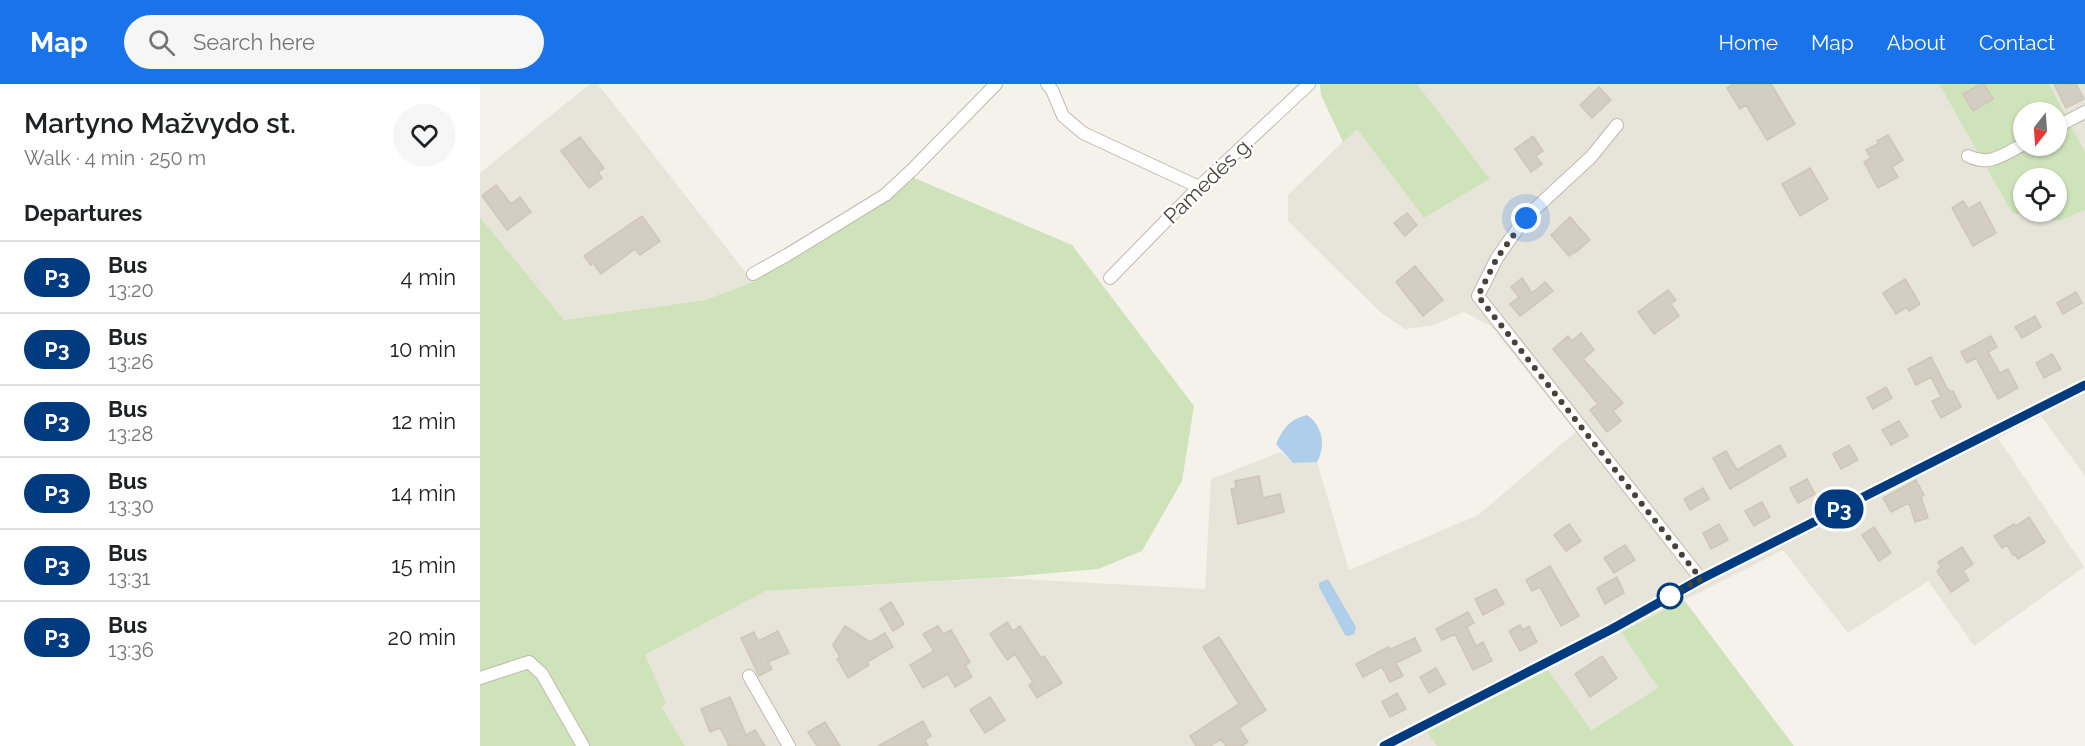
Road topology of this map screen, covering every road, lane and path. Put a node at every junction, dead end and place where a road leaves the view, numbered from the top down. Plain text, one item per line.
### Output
1 (996, 84) edge
2 (1047, 84) edge
3 (1309, 84) edge
4 (2085, 112) edge
5 (2067, 121) edge
6 (1617, 125) dead end
7 (2013, 149) edge
8 (1968, 156) dead end
9 (1199, 187) junction
10 (753, 273) dead end
11 (1110, 278) dead end
12 (2085, 385) edge
13 (1701, 579) junction
14 (749, 676) dead end
15 (480, 678) edge
16 (583, 746) edge
17 (789, 746) edge
18 (1384, 746) edge

1 - 10 street
2 - 9 street
3 - 9 street, Pamedės g.
4 - 5 street
6 - 13 street
7 - 8 street
9 - 11 street, Pamedės g.
12 - 13 street
13 - 18 street
14 - 17 street
15 - 16 street

